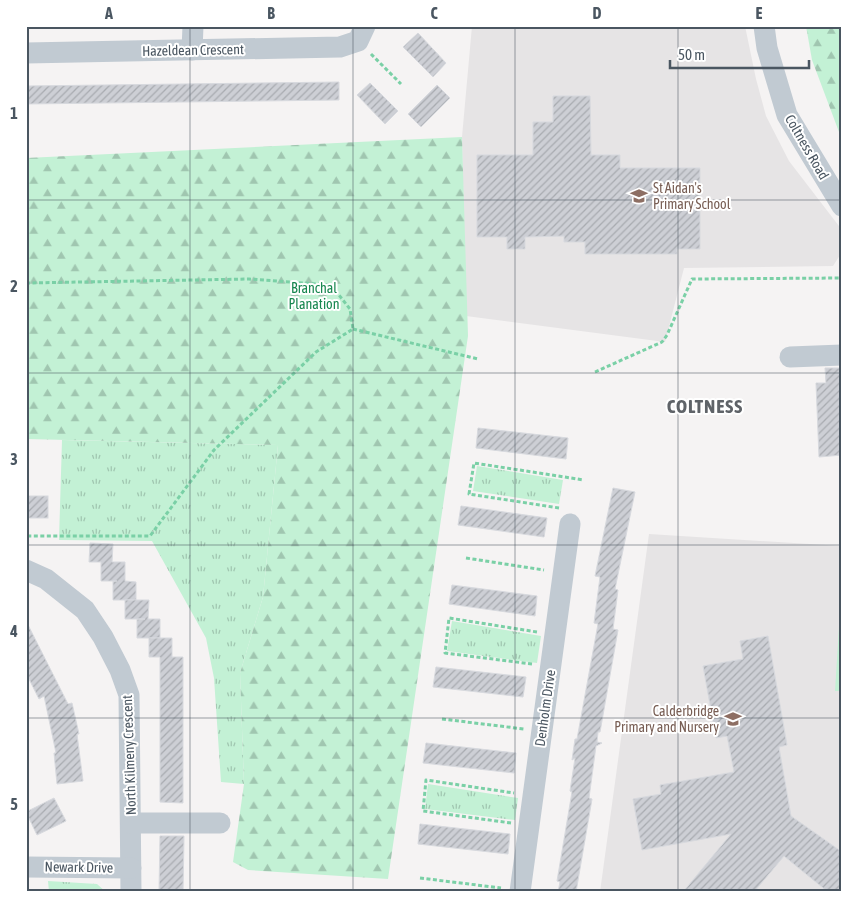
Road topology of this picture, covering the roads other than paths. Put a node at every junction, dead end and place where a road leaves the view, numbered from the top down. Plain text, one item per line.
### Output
1 (193, 26) edge
2 (764, 26) edge
3 (362, 33) edge
4 (192, 50) junction
5 (26, 52) edge
6 (842, 206) edge
7 (842, 355) edge
8 (790, 357) dead end
9 (568, 517) road end
10 (26, 570) edge
11 (131, 823) junction
12 (220, 823) dead end
13 (26, 867) edge
14 (131, 868) junction
15 (520, 891) edge
16 (131, 892) edge

1 - 4 street
2 - 6 street, Coltness Road
3 - 4 street, Hazeldean Crescent
4 - 5 street, Hazeldean Crescent
7 - 8 street
9 - 15 street, Denholm Drive
10 - 11 street, North Kilmeny Crescent
11 - 12 street
11 - 14 street, North Kilmeny Crescent
13 - 14 street, Newark Drive
14 - 16 street, North Kilmeny Crescent

